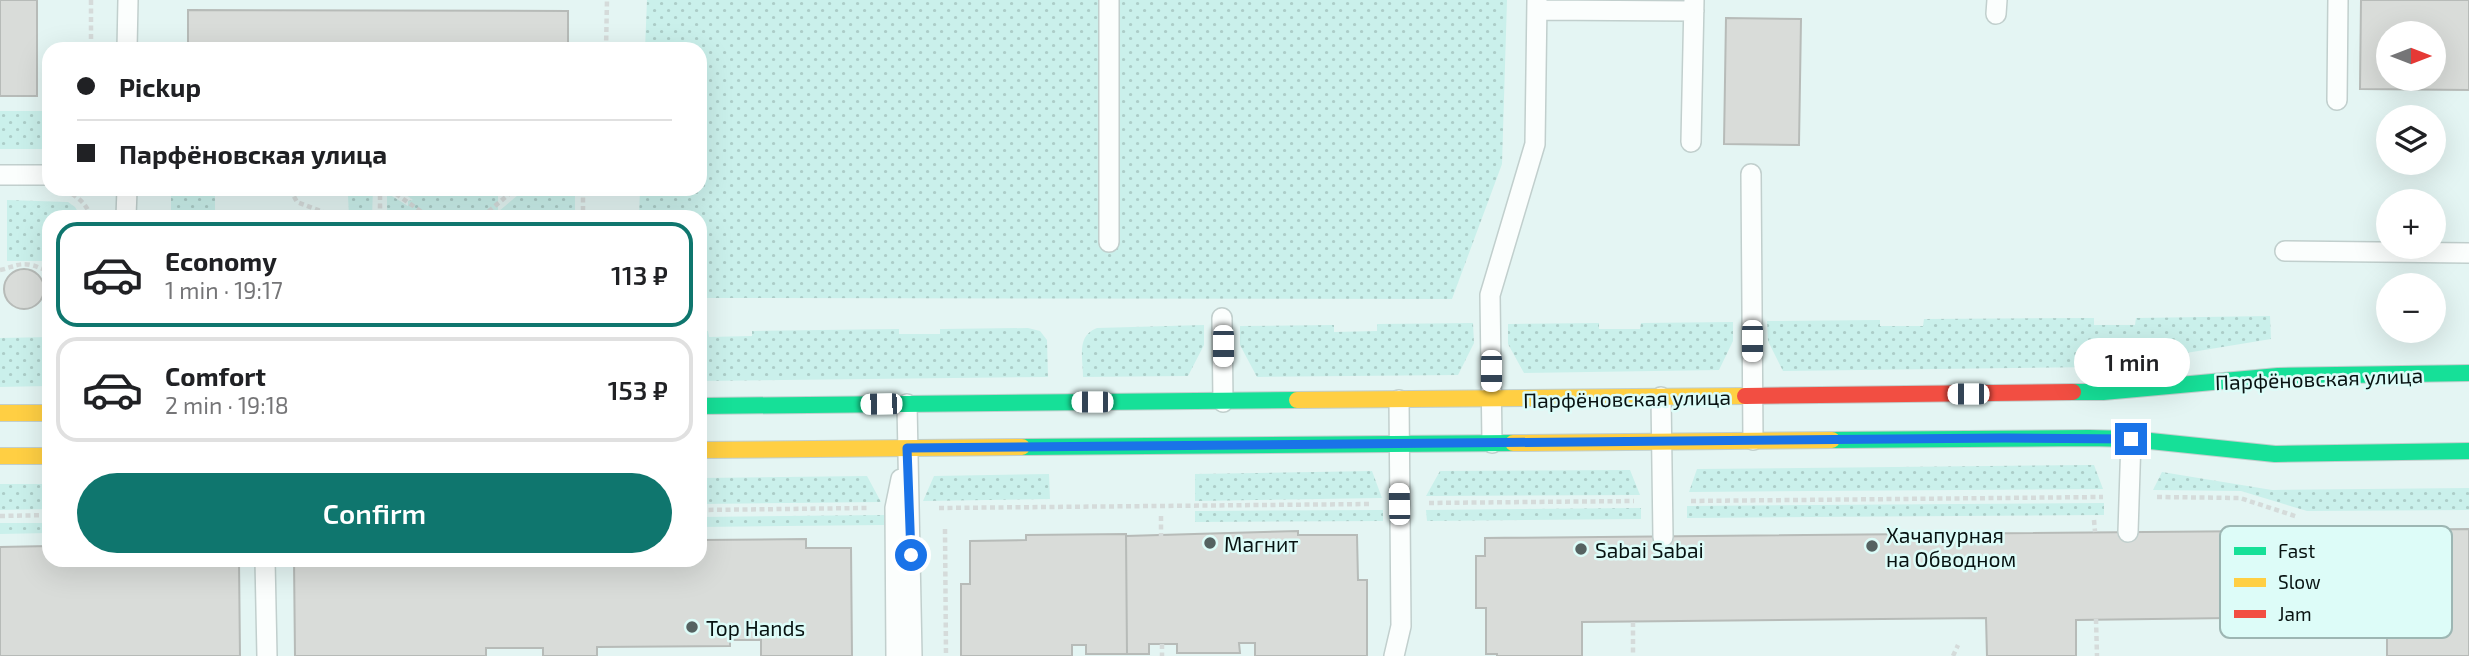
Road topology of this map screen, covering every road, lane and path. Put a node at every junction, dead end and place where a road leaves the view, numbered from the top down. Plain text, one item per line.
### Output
1 (91, 0) edge
2 (128, 0) edge
3 (607, 0) edge
4 (1109, 0) edge
5 (2338, 0) edge
6 (1537, 5) edge
7 (1694, 5) edge
8 (91, 42) edge
9 (127, 42) edge
10 (606, 42) edge
11 (2336, 100) dead end
12 (1691, 142) dead end
13 (1751, 174) dead end
14 (0, 175) edge
15 (42, 175) edge
16 (294, 196) edge
17 (399, 196) edge
18 (507, 196) edge
19 (318, 210) edge
20 (419, 210) edge
21 (490, 210) edge
22 (1110, 242) dead end
23 (2285, 251) dead end
24 (2469, 253) edge
25 (0, 270) edge
26 (42, 270) edge
27 (1222, 318) dead end
28 (2469, 373) edge
29 (1752, 396) junction
30 (1661, 397) junction
31 (1492, 399) junction
32 (1399, 400) junction
33 (1223, 402) junction
34 (907, 404) junction
35 (707, 406) edge
36 (0, 413) edge
37 (42, 413) edge
38 (2131, 439) junction
39 (1753, 440) junction
40 (1661, 441) junction
41 (1492, 443) junction
42 (1399, 444) junction
43 (907, 448) junction
44 (707, 450) edge
45 (2469, 452) edge
46 (0, 456) edge
47 (42, 456) edge
48 (2127, 496) junction
49 (1662, 501) junction
50 (1399, 504) junction
51 (1049, 507) dead end
52 (42, 515) edge
53 (0, 516) edge
54 (1161, 516) dead end
55 (2298, 517) dead end
56 (2094, 520) dead end
57 (945, 529) dead end
58 (2127, 532) dead end
59 (2095, 533) dead end
60 (1161, 536) dead end
61 (1663, 537) dead end
62 (265, 567) edge
63 (2096, 619) dead end
64 (1633, 622) dead end
65 (1162, 643) dead end
66 (1958, 645) dead end
67 (267, 656) edge
68 (896, 656) edge
69 (912, 656) edge
70 (946, 656) edge
71 (1162, 656) edge
72 (1394, 656) edge
73 (1633, 656) edge
74 (1953, 656) edge
75 (2097, 656) edge

1 - 8 path
2 - 9 lane
3 - 10 path
4 - 22 lane
5 - 11 lane
6 - 7 lane
6 - 31 lane
7 - 12 lane
13 - 29 lane
14 - 15 lane
16 - 19 path
17 - 20 path
18 - 21 path
23 - 24 lane
25 - 26 path
27 - 33 lane
28 - 29 street, Парфёновская улица
29 - 30 street, Парфёновская улица
29 - 39 lane
30 - 31 street, Парфёновская улица
30 - 40 lane
31 - 32 street, Парфёновская улица
31 - 41 lane
32 - 33 street, Парфёновская улица
32 - 42 lane
33 - 34 street, Парфёновская улица
34 - 35 street, Парфёновская улица
34 - 43 lane
36 - 37 street
38 - 39 street, Парфёновская улица
38 - 45 street, Парфёновская улица
38 - 48 lane
39 - 40 street, Парфёновская улица
40 - 41 street, Парфёновская улица
40 - 49 lane
41 - 42 street, Парфёновская улица
42 - 43 street, Парфёновская улица
42 - 50 lane
43 - 44 street, Парфёновская улица
43 - 68 lane
43 - 69 lane
46 - 47 street
48 - 49 path
48 - 55 path
48 - 58 lane
49 - 50 path
49 - 61 lane
50 - 51 path
50 - 72 lane
52 - 53 path
54 - 60 path
56 - 59 path
57 - 70 path
62 - 67 lane
63 - 75 path
64 - 73 path
65 - 71 path
66 - 74 path

